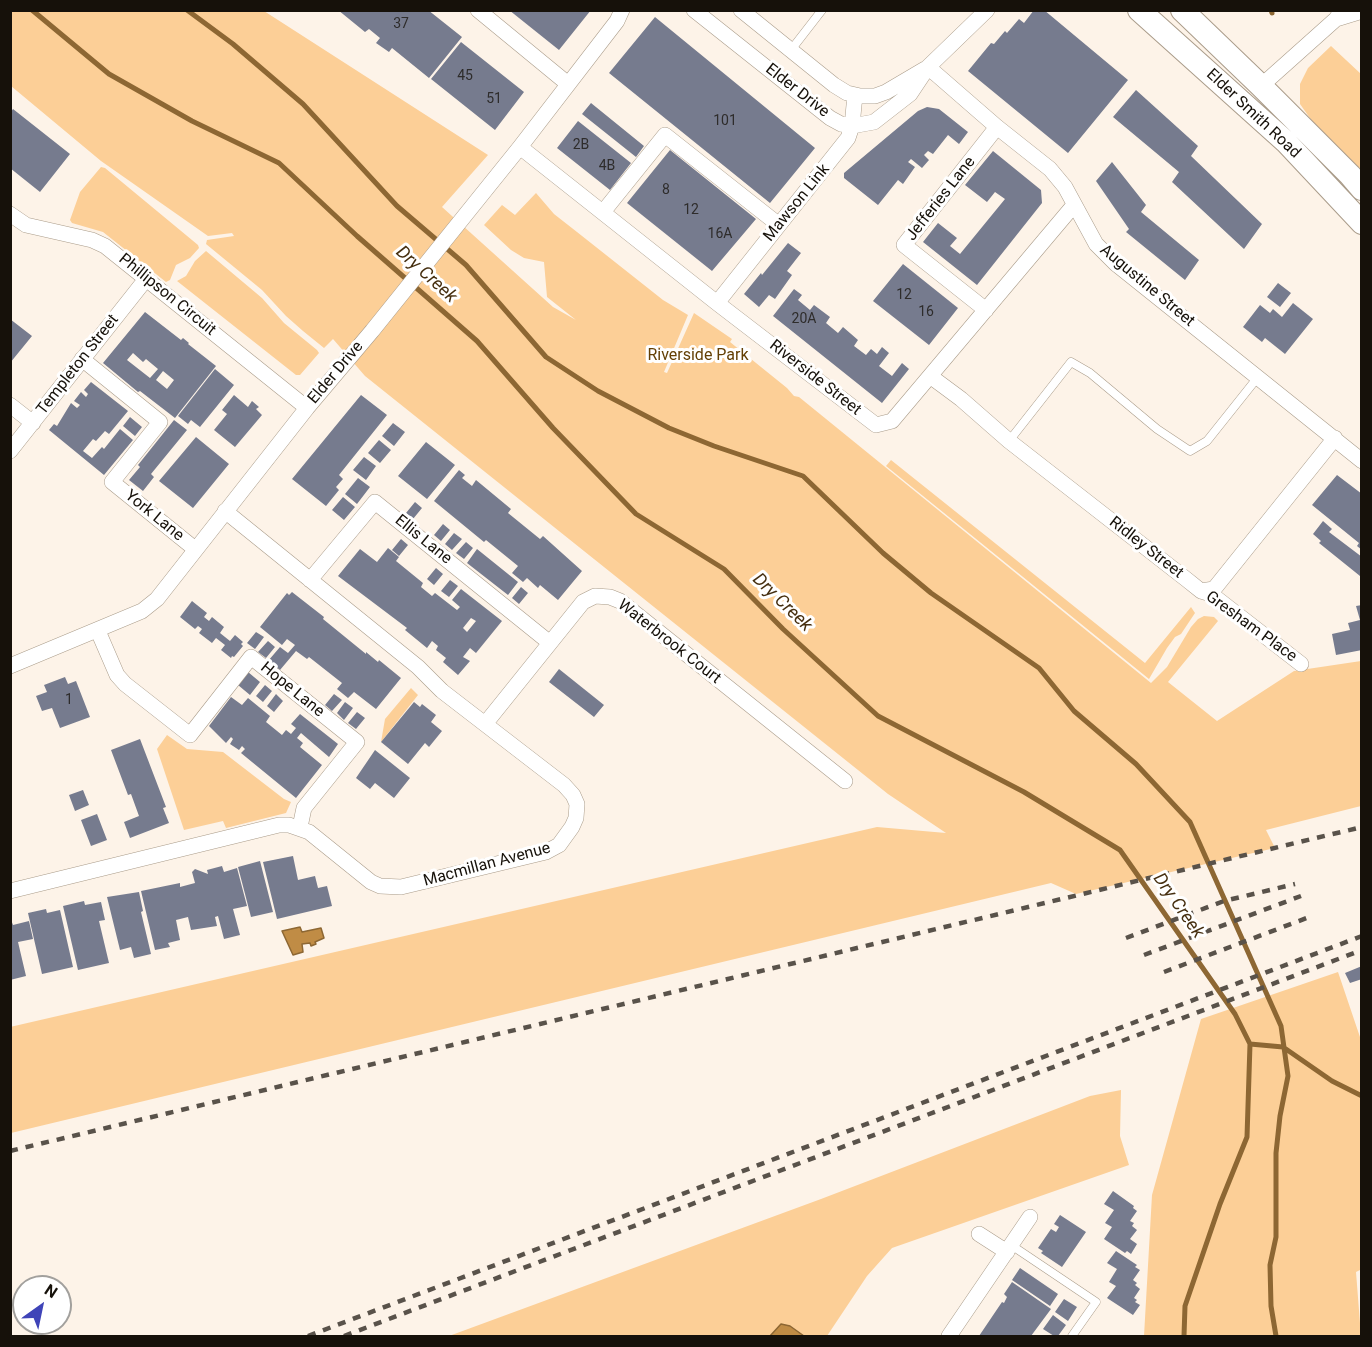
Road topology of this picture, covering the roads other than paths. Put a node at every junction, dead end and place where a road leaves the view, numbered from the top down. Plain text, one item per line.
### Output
1 (634, 10) edge
2 (694, 10) edge
3 (741, 10) edge
4 (822, 10) edge
5 (987, 10) edge
6 (1139, 10) edge
7 (1182, 10) edge
8 (1362, 11) edge
9 (483, 12) edge
10 (1339, 15) edge
11 (619, 16) edge
12 (791, 50) junction
13 (928, 67) junction
14 (568, 84) junction
15 (1261, 86) junction
16 (855, 95) junction
17 (852, 126) junction
18 (997, 127) junction
19 (1286, 142) junction
20 (520, 147) junction
21 (1362, 189) edge
22 (1074, 205) junction
23 (603, 212) junction
24 (10, 214) edge
25 (1362, 224) edge
26 (779, 225) junction
27 (146, 279) junction
28 (717, 303) junction
29 (986, 310) junction
30 (82, 359) junction
31 (930, 376) junction
32 (1258, 377) junction
33 (10, 405) edge
34 (307, 408) junction
35 (33, 423) junction
36 (1335, 438) junction
37 (1009, 441) junction
38 (10, 451) edge
39 (1362, 461) edge
40 (225, 511) junction
41 (195, 549) junction
42 (310, 580) junction
43 (1201, 591) junction
44 (98, 631) junction
45 (550, 643) junction
46 (1301, 664) dead end
47 (10, 666) edge
48 (485, 724) junction
49 (844, 781) dead end
50 (300, 827) junction
51 (10, 891) edge
52 (1030, 1217) dead end
53 (978, 1234) dead end
54 (1009, 1249) junction
55 (950, 1336) edge
56 (1072, 1336) edge

1 - 11 street, Elder Drive
2 - 17 street, Elder Drive
3 - 12 street, Elder Drive
4 - 12 lane
5 - 13 street
6 - 19 main road, Elder Smith Road
7 - 15 main road, Elder Smith Road
8 - 10 street
9 - 14 street
10 - 15 street
11 - 14 street, Elder Drive
12 - 16 street, Elder Drive
13 - 16 street
13 - 17 street
13 - 18 street, Augustine Street
14 - 20 street, Elder Drive
15 - 19 main road
15 - 21 main road, Elder Smith Road
16 - 17 street, Mawson Link
17 - 26 street, Mawson Link
18 - 22 street, Augustine Street
18 - 29 street, Jefferies Lane
19 - 25 main road, Elder Smith Road
20 - 23 street, Riverside Street
20 - 34 street, Elder Drive
22 - 29 street, Riverside Street
22 - 32 street, Augustine Street
23 - 26 street
23 - 28 street, Riverside Street
24 - 27 street, Phillipson Circuit
26 - 28 street, Mawson Link
27 - 30 street, Templeton Street
27 - 34 street, Phillipson Circuit
28 - 31 street, Riverside Street
29 - 31 street, Riverside Street
30 - 35 street, Templeton Street
30 - 41 street, York Lane
31 - 37 street, Ridley Street
32 - 36 street, Augustine Street
32 - 37 lane
33 - 35 street
34 - 40 street, Elder Drive
35 - 38 street, Templeton Street
36 - 39 street, Augustine Street
36 - 43 street
37 - 43 street, Ridley Street
40 - 41 street, Elder Drive
40 - 42 street, Macmillan Avenue
41 - 44 street, Elder Drive
42 - 45 street, Ellis Lane
42 - 48 street, Macmillan Avenue
43 - 46 street, Gresham Place
44 - 47 street, Elder Drive
44 - 50 street, Hope Lane
45 - 48 street, Waterbrook Court
45 - 49 street, Waterbrook Court
48 - 50 street, Macmillan Avenue
50 - 51 street
52 - 54 street
53 - 54 street
54 - 55 street
54 - 56 lane

